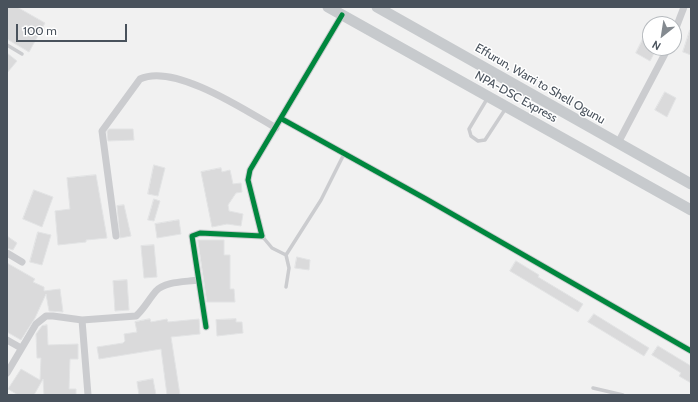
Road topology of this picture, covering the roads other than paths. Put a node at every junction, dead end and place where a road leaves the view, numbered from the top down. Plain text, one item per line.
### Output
1 (328, 7) edge
2 (378, 7) edge
3 (342, 15) junction
4 (7, 44) edge
5 (22, 54) dead end
6 (664, 56) edge
7 (489, 97) junction
8 (507, 107) junction
9 (282, 119) junction
10 (276, 128) junction
11 (618, 143) junction
12 (344, 154) junction
13 (691, 184) edge
14 (691, 210) edge
15 (116, 236) dead end
16 (262, 236) junction
17 (7, 253) edge
18 (286, 255) junction
19 (22, 262) dead end
20 (198, 280) junction
21 (286, 287) dead end
22 (82, 320) junction
23 (206, 327) dead end
24 (7, 340) edge
25 (21, 348) junction
26 (691, 351) edge
27 (7, 373) edge
28 (594, 388) dead end
29 (88, 395) edge
30 (623, 395) edge

1 - 3 main road, NPA-DSC Express
2 - 11 main road, Effurun, Warri to Shell Ogunu
3 - 7 main road, NPA-DSC Express
3 - 9 street
4 - 5 lane
6 - 11 street
7 - 8 main road, NPA-DSC Express
7 - 8 lane
8 - 14 main road, NPA-DSC Express
9 - 10 street
9 - 12 street
10 - 15 street
10 - 16 street
11 - 13 main road, Effurun, Warri to Shell Ogunu
12 - 18 lane
12 - 26 street
16 - 18 lane
16 - 20 street
17 - 19 street
18 - 21 lane
20 - 22 street
20 - 23 street
22 - 25 street
22 - 29 street
24 - 25 street
25 - 27 street
28 - 30 lane

